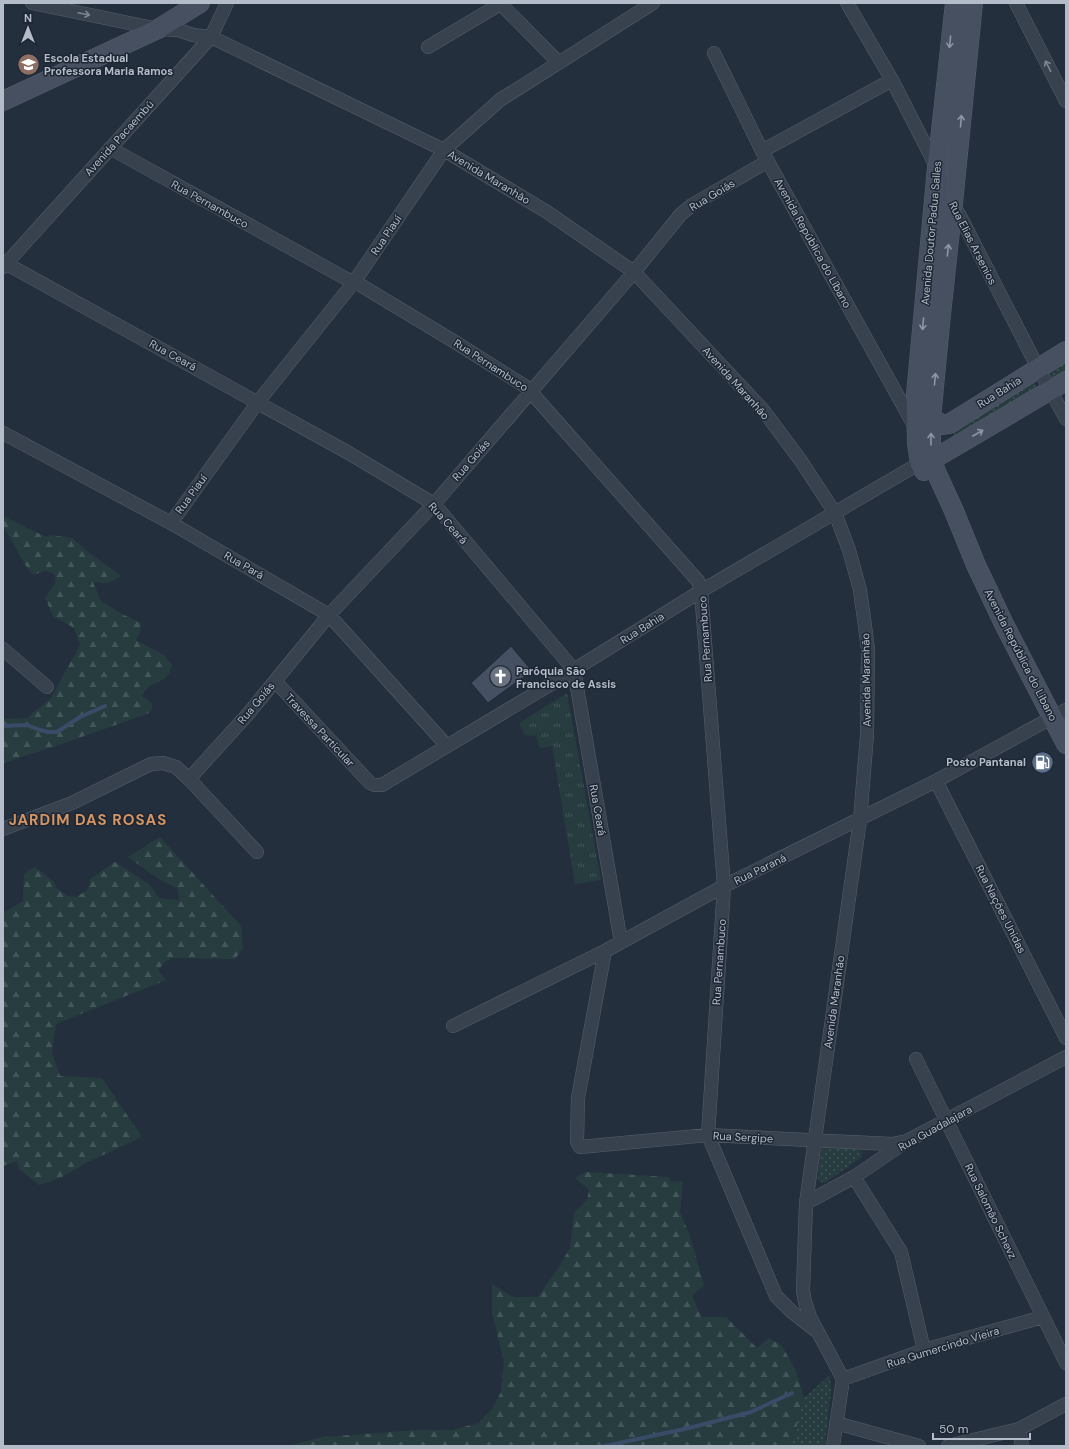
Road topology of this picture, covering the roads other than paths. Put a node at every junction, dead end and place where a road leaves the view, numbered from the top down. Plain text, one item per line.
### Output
1 (32, 3) edge
2 (200, 3) edge
3 (227, 3) edge
4 (501, 3) edge
5 (653, 3) edge
6 (847, 3) edge
7 (955, 3) edge
8 (973, 3) edge
9 (1016, 3) edge
10 (158, 29) junction
11 (211, 37) junction
12 (428, 47) dead end
13 (714, 53) dead end
14 (559, 63) junction
15 (892, 80) junction
16 (3, 101) edge
17 (1066, 101) edge
18 (110, 148) junction
19 (444, 150) junction
20 (765, 156) junction
21 (937, 168) junction
22 (954, 204) junction
23 (4, 264) edge
24 (634, 272) junction
25 (354, 282) junction
26 (1066, 351) edge
27 (1038, 368) junction
28 (1059, 385) edge
29 (531, 390) junction
30 (258, 402) junction
31 (1066, 419) edge
32 (940, 421) junction
33 (916, 430) junction
34 (3, 433) edge
35 (959, 444) junction
36 (926, 462) junction
37 (434, 504) junction
38 (834, 513) junction
39 (171, 523) junction
40 (701, 591) junction
41 (329, 615) junction
42 (3, 649) edge
43 (574, 670) junction
44 (275, 681) junction
45 (47, 687) dead end
46 (1059, 714) edge
47 (1066, 744) edge
48 (447, 746) junction
49 (365, 778) joint
50 (189, 779) junction
51 (936, 781) junction
52 (860, 820) junction
53 (3, 829) edge
54 (257, 852) dead end
55 (724, 886) junction
56 (621, 942) junction
57 (605, 950) junction
58 (454, 1026) dead end
59 (1066, 1038) edge
60 (1066, 1057) edge
61 (916, 1059) dead end
62 (947, 1120) junction
63 (708, 1135) junction
64 (815, 1141) junction
65 (907, 1141) junction
66 (854, 1177) junction
67 (806, 1203) junction
68 (1044, 1317) junction
69 (817, 1332) junction
70 (924, 1350) junction
71 (1066, 1363) edge
72 (843, 1379) junction
73 (1066, 1404) edge
74 (836, 1423) junction
75 (1019, 1429) junction
76 (833, 1446) edge
77 (919, 1446) edge
78 (948, 1446) edge
79 (1022, 1446) edge

1 -> 10 street, Avenida Maranhão
2 - 10 main road
3 - 11 street, Avenida Pacaembú
4 - 12 street
4 - 14 street
5 - 14 street, Rua Piauí
6 - 15 street, Rua Elias Arsenios
7 -> 21 main road, Avenida Doutor Padua Salles
22 -> 8 main road, Avenida Doutor Padua Salles
17 -> 9 street
10 - 11 street, Avenida Maranhão
10 - 16 main road
11 - 18 street, Avenida Pacaembú
11 - 19 street, Avenida Maranhão
13 - 20 street, Avenida República do Líbano
14 - 19 street, Rua Piauí
15 - 20 street, Rua Goiás
15 - 21 street, Rua Elias Arsenios
18 - 23 street, Avenida Pacaembú
18 - 25 street, Rua Pernambuco
19 - 24 street, Avenida Maranhão
19 - 25 street, Rua Piauí
20 - 24 street, Rua Goiás
20 - 33 street, Avenida República do Líbano
21 - 22 street, Rua Elias Arsenios
21 -> 33 main road, Avenida Doutor Padua Salles
22 - 27 street, Rua Elias Arsenios
32 -> 22 main road, Avenida Doutor Padua Salles
23 - 30 street, Rua Ceará
24 - 29 street, Rua Goiás
24 - 38 street, Avenida Maranhão
25 - 29 street, Rua Pernambuco
25 - 30 street, Rua Piauí
26 - 27 main road, Rua Bahia
27 - 28 street, Rua Elias Arsenios
27 - 32 main road, Rua Bahia
28 - 31 street, Rua Elias Arsenios
35 -> 28 main road, Rua Bahia
29 - 37 street, Rua Goiás
29 - 40 street, Rua Pernambuco
30 - 37 street, Rua Ceará
30 - 39 street, Rua Piauí
32 - 35 main road
36 -> 32 main road
33 - 36 main road, Avenida Doutor Padua Salles
34 - 39 street, Rua Pará
35 - 36 main road, Rua Bahia
36 - 38 street, Rua Bahia
36 - 46 main road, Avenida República do Libano
37 - 41 street, Rua Goiás
37 - 43 street, Rua Ceará
38 - 40 street, Rua Bahia
38 - 52 street, Avenida Maranhão
39 - 41 street, Rua Pará
40 - 43 street, Rua Bahia
40 - 55 street, Rua Pernambuco
41 - 44 street, Rua Goiás
41 - 48 street, Rua Pará
42 - 45 street
43 - 48 street, Rua Bahia
43 - 56 street, Rua Ceará
44 - 49 street, Travessa Particular
44 - 50 street, Rua Goiás
46 - 47 main road, Avenida República do Libano
46 - 51 street, Rua Paraná
48 - 49 street, Rua Bahia
50 - 53 street
50 - 54 street
51 - 52 street, Rua Paraná
51 - 59 street, Rua Nações Unidas
52 - 55 street, Rua Paraná
52 - 64 street, Avenida Maranhão
55 - 56 street, Rua Paraná
55 - 63 street, Rua Pernambuco
56 - 57 street, Rua Paraná
57 - 58 street, Rua Paraná
57 - 63 street, Rua Sergipe
60 - 62 street, Rua Guadalajara
61 - 62 street, Rua Salomão Schevz
62 - 65 street, Rua Guadalajara
62 - 68 street, Rua Salomão Schevz
63 - 64 street, Rua Sergipe
63 - 69 street, Rua Pernambuco
64 - 65 street, Rua Sergipe
64 - 67 street, Avenida Maranhão
65 - 66 street, Rua Guadalajara
66 - 67 street, Rua Guadalajara
66 - 70 street
67 - 69 street, Avenida Maranhão
68 - 70 street, Rua Gumercindo Vieira
68 - 71 street, Rua Salomão Schevz
69 - 72 street, Avenida Maranhão
70 - 72 street, Rua Gumercindo Vieira
72 - 74 street
73 - 75 street
74 - 76 street
74 - 77 street
75 - 78 street
75 - 79 street

